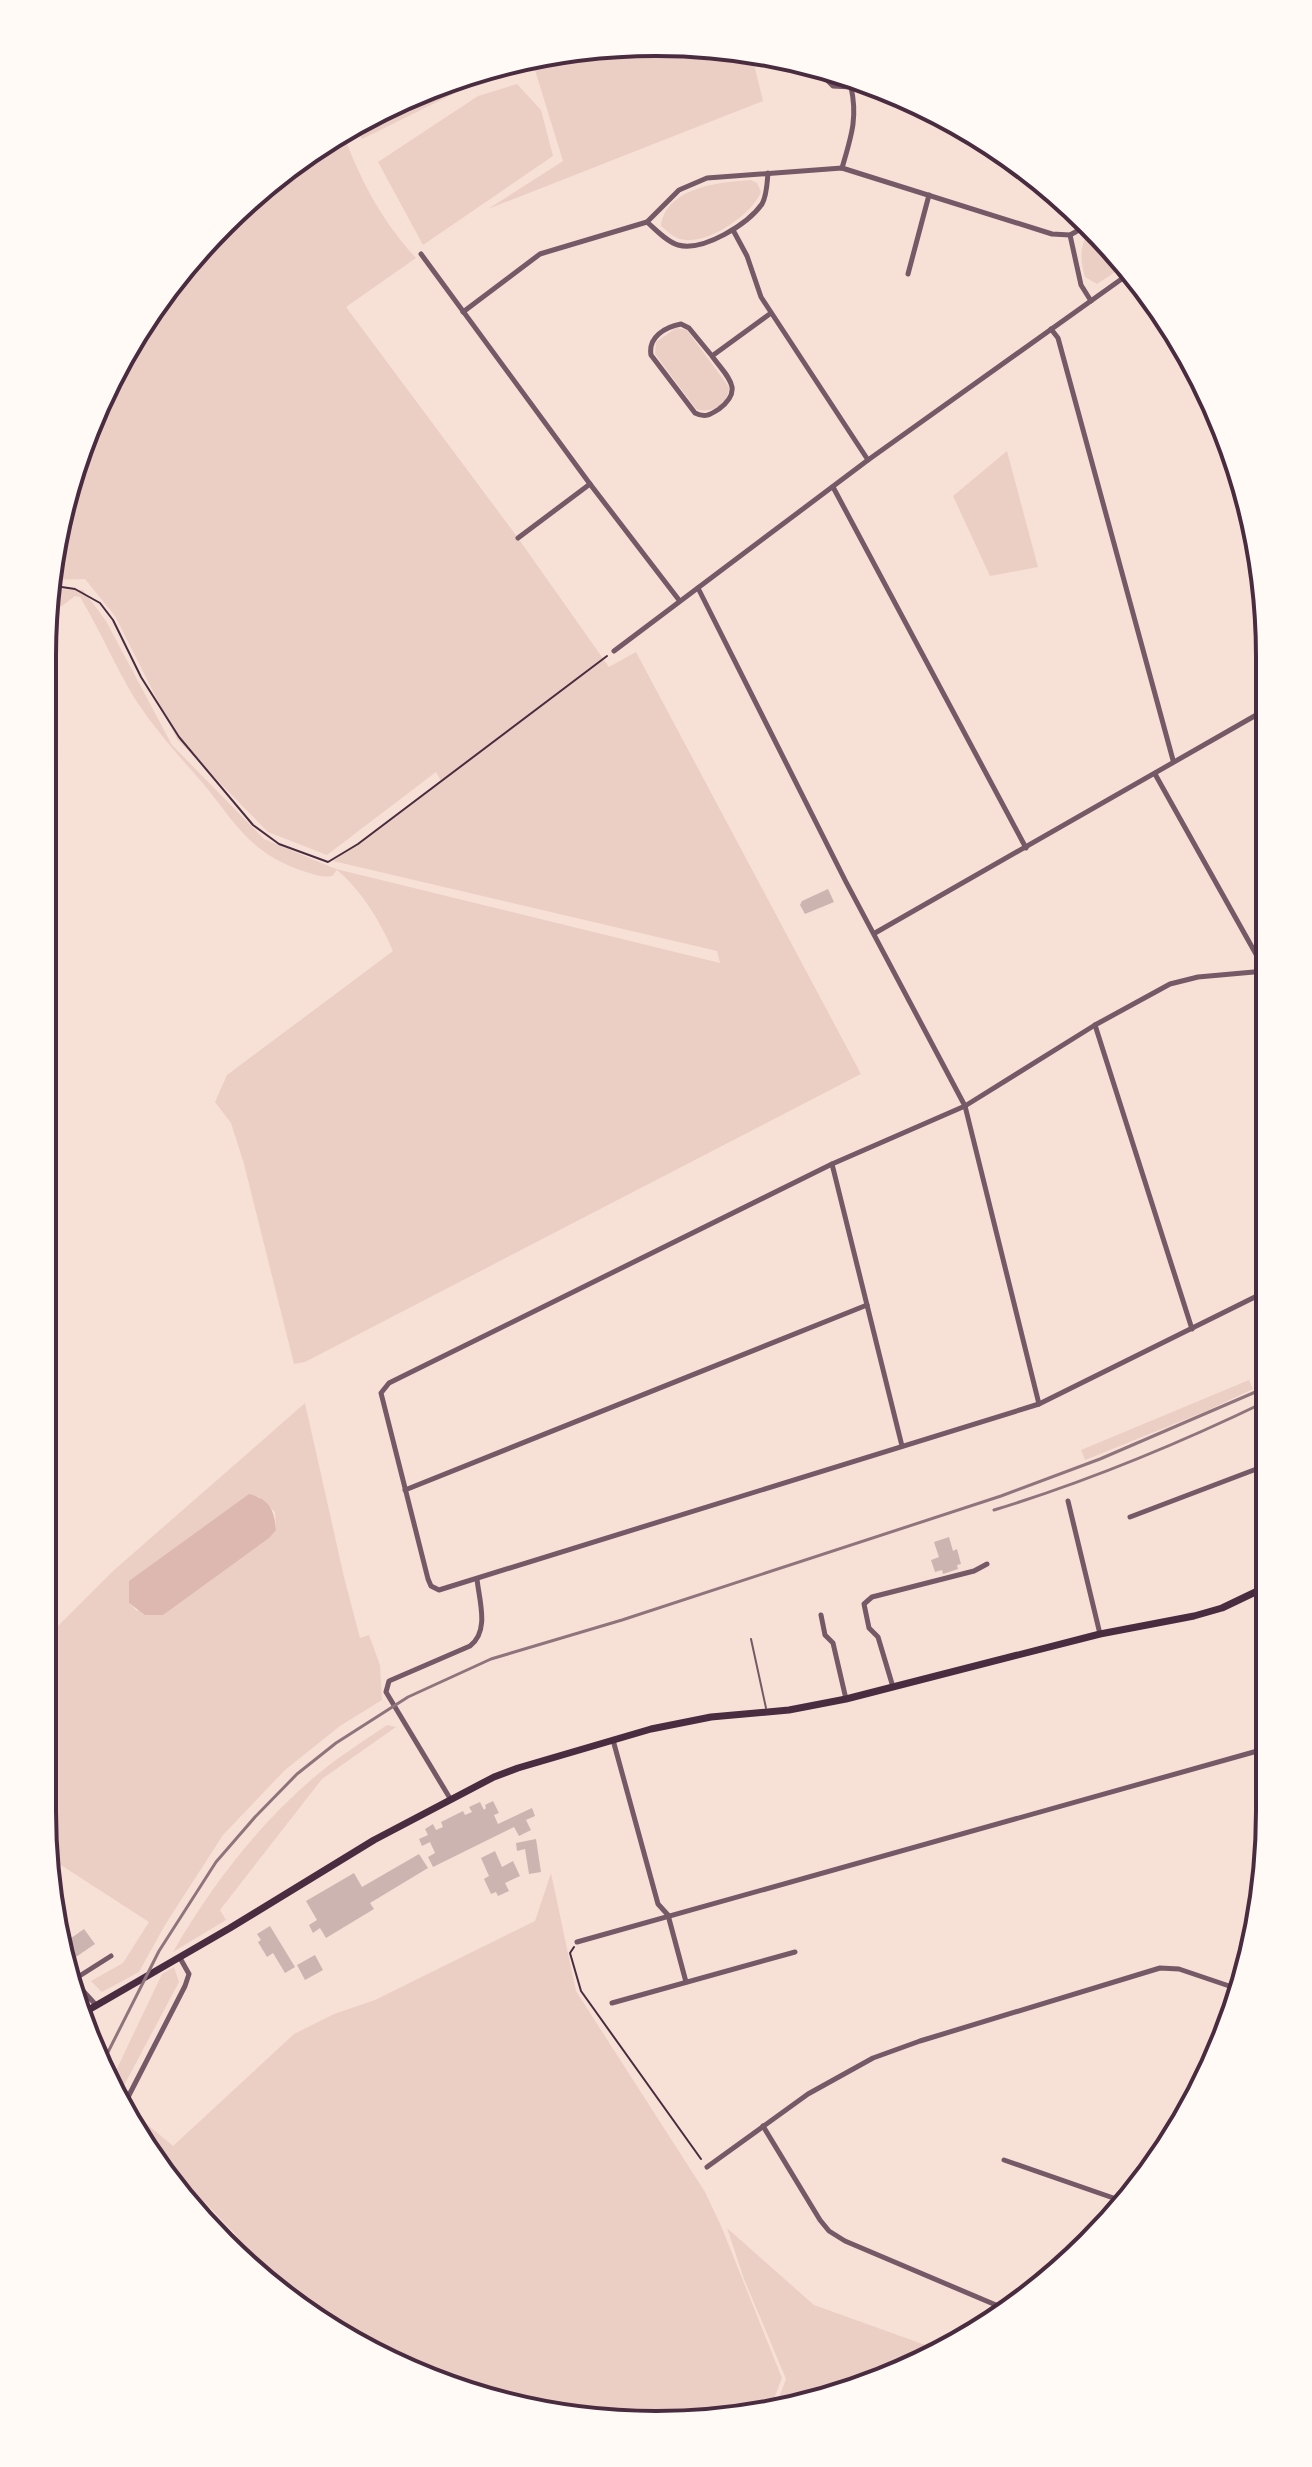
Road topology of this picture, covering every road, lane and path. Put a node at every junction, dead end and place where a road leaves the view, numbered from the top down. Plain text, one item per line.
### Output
1 (851, 89) edge
2 (842, 168) junction
3 (768, 173) junction
4 (929, 195) junction
5 (647, 222) junction
6 (733, 230) junction
7 (1078, 230) edge
8 (1070, 235) junction
9 (421, 254) dead end
10 (908, 274) dead end
11 (1122, 279) edge
12 (1091, 301) junction
13 (463, 312) junction
14 (771, 313) junction
15 (1051, 329) junction
16 (712, 356) junction
17 (868, 460) junction
18 (590, 484) junction
19 (833, 487) junction
20 (518, 538) dead end
21 (60, 587) edge
22 (698, 588) junction
23 (679, 600) junction
24 (614, 651) joint
25 (1256, 715) edge
26 (1173, 760) junction
27 (1155, 774) junction
28 (1026, 848) junction
29 (875, 933) junction
30 (1256, 954) edge
31 (1256, 973) edge
32 (1095, 1025) junction
33 (965, 1106) junction
34 (832, 1164) junction
35 (1256, 1297) edge
36 (867, 1305) junction
37 (1192, 1329) junction
38 (1039, 1404) junction
39 (902, 1447) junction
40 (1256, 1469) edge
41 (405, 1490) junction
42 (1068, 1501) dead end
43 (1130, 1517) dead end
44 (987, 1564) dead end
45 (477, 1579) junction
46 (1256, 1592) edge
47 (821, 1615) dead end
48 (1100, 1634) junction
49 (751, 1639) dead end
50 (893, 1687) junction
51 (846, 1699) junction
52 (767, 1713) junction
53 (613, 1740) junction
54 (1256, 1751) edge
55 (451, 1800) junction
56 (668, 1915) junction
57 (577, 1942) joint
58 (795, 1952) dead end
59 (111, 1956) dead end
60 (180, 1958) junction
61 (79, 1976) edge
62 (686, 1982) junction
63 (1230, 1986) edge
64 (85, 1994) edge
65 (612, 2003) dead end
66 (96, 2005) junction
67 (90, 2009) edge
68 (128, 2096) edge
69 (763, 2126) junction
70 (1004, 2160) dead end
71 (707, 2167) joint
72 (1114, 2198) edge
73 (996, 2305) edge

1 - 2 street
2 - 3 street
2 - 4 street
3 - 5 street
3 - 6 street
4 - 8 street
4 - 10 street
5 - 6 street
5 - 13 street
6 - 14 street
7 - 8 street
8 - 12 street
9 - 13 street
11 - 12 street
12 - 15 street
13 - 18 street
14 - 16 street
14 - 17 street
15 - 17 street
15 - 26 street
16 - 16 street
17 - 19 street
18 - 20 street
18 - 23 street
19 - 22 street
19 - 28 street
21 - 24 path
22 - 23 street
22 - 29 street
23 - 24 street
25 - 26 street
26 - 27 street
27 - 28 street
27 - 30 street
28 - 29 street
29 - 33 street
31 - 32 street
32 - 33 street
32 - 37 street
33 - 34 street
33 - 38 street
34 - 36 street
34 - 41 street
35 - 37 street
36 - 39 street
36 - 41 street
37 - 38 street
38 - 39 street
39 - 45 street
40 - 43 street
41 - 45 street
42 - 48 street
44 - 50 street
45 - 55 street
46 - 48 main road
47 - 51 street
48 - 50 main road
49 - 52 lane
50 - 51 main road
51 - 52 main road
52 - 53 main road
53 - 55 main road
53 - 56 street
54 - 56 street
55 - 60 main road
56 - 57 street
56 - 62 street
57 - 71 path
58 - 62 street
59 - 61 street
60 - 66 main road
60 - 68 street
62 - 65 street
63 - 69 street
64 - 66 street
66 - 67 main road
69 - 71 street
69 - 73 street
70 - 72 street

